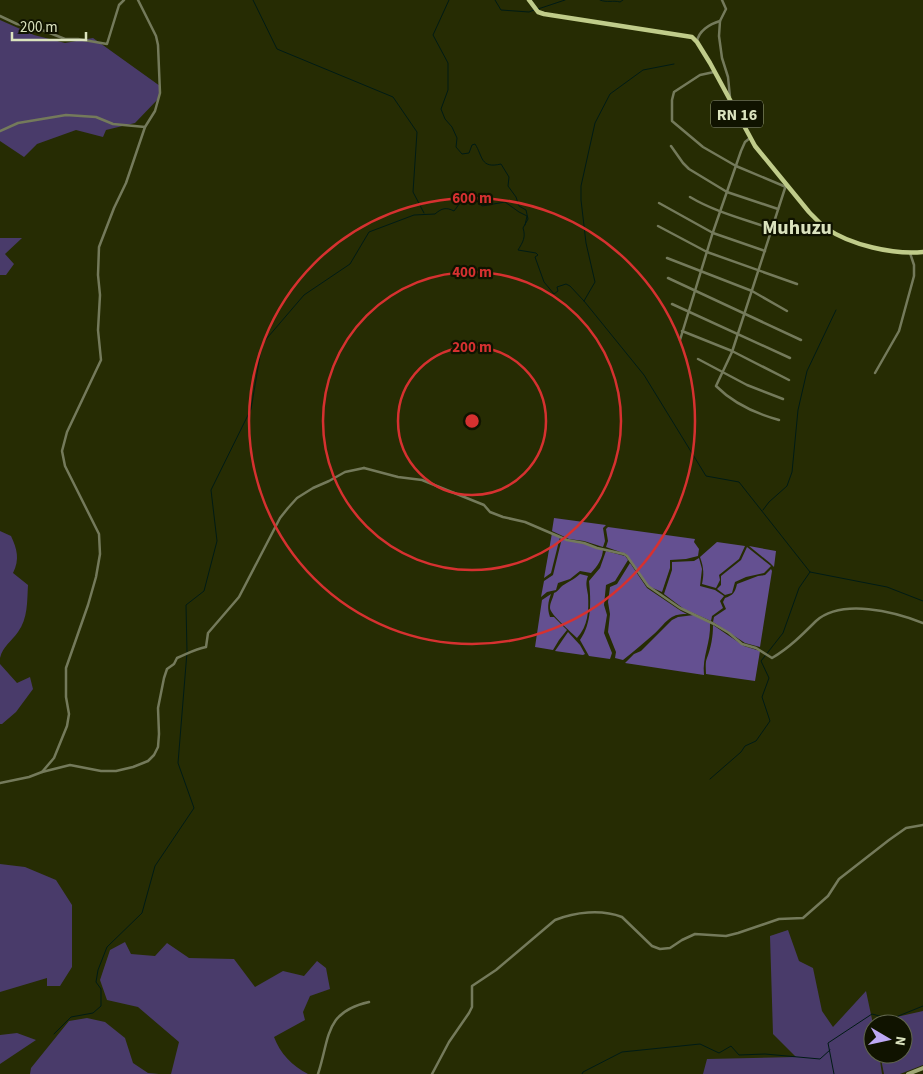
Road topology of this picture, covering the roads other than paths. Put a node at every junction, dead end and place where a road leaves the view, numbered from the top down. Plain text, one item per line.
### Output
1 (124, 0) edge
2 (138, 0) edge
3 (529, 0) edge
4 (722, 0) edge
5 (0, 16) edge
6 (720, 21) junction
7 (697, 42) junction
8 (715, 71) junction
9 (730, 101) junction
10 (145, 127) junction
11 (0, 131) edge
12 (750, 138) junction
13 (671, 146) dead end
14 (736, 166) junction
15 (786, 186) junction
16 (727, 192) junction
17 (690, 197) dead end
18 (659, 203) dead end
19 (778, 210) junction
20 (720, 211) junction
21 (658, 226) dead end
22 (772, 229) junction
23 (713, 233) junction
24 (765, 251) junction
25 (707, 252) junction
26 (923, 252) edge
27 (910, 253) junction
28 (668, 258) dead end
29 (758, 271) junction
30 (701, 272) junction
31 (668, 278) dead end
32 (796, 284) dead end
33 (695, 291) junction
34 (752, 291) junction
35 (672, 304) dead end
36 (689, 311) junction
37 (788, 311) dead end
38 (745, 312) junction
39 (682, 331) junction
40 (738, 333) junction
41 (680, 340) dead end
42 (801, 340) dead end
43 (732, 351) junction
44 (790, 358) dead end
45 (698, 359) dead end
46 (723, 371) junction
47 (875, 373) dead end
48 (789, 380) dead end
49 (784, 399) dead end
50 (780, 420) dead end
51 (923, 623) edge
52 (42, 772) junction
53 (0, 783) edge
54 (923, 825) edge
55 (369, 1002) dead end
56 (923, 1068) edge
57 (318, 1074) edge
58 (432, 1074) edge
59 (908, 1074) edge

1 - 5 street
2 - 10 street
3 - 7 main road
4 - 6 street
6 - 7 street
6 - 9 street
7 - 8 main road, RN 16
8 - 9 main road, RN 16
8 - 14 street
9 - 12 main road, RN 16
10 - 11 street
10 - 52 street
12 - 14 street
12 - 15 main road, RN 16
13 - 16 street
14 - 15 street
14 - 16 street
15 - 19 street
15 - 27 main road, RN 16
16 - 19 street
16 - 20 street
17 - 20 street
18 - 23 street
19 - 22 street
20 - 22 street
20 - 23 street
21 - 25 street
22 - 24 street
23 - 24 street
23 - 25 street
24 - 29 street
25 - 29 street
25 - 30 street
26 - 27 main road, RN 16
27 - 47 street
28 - 30 street
29 - 32 street
29 - 34 street
30 - 33 street
30 - 34 street
31 - 33 street
33 - 36 street
33 - 38 street
34 - 37 street
34 - 38 street
35 - 36 street
36 - 39 street
36 - 40 street
38 - 40 street
38 - 42 street
39 - 41 street
39 - 43 street
40 - 43 street
40 - 44 street
43 - 46 street
43 - 48 street
45 - 46 street
46 - 49 street
46 - 50 street
51 - 52 street
52 - 53 street
54 - 58 street
55 - 57 street
56 - 59 main road

